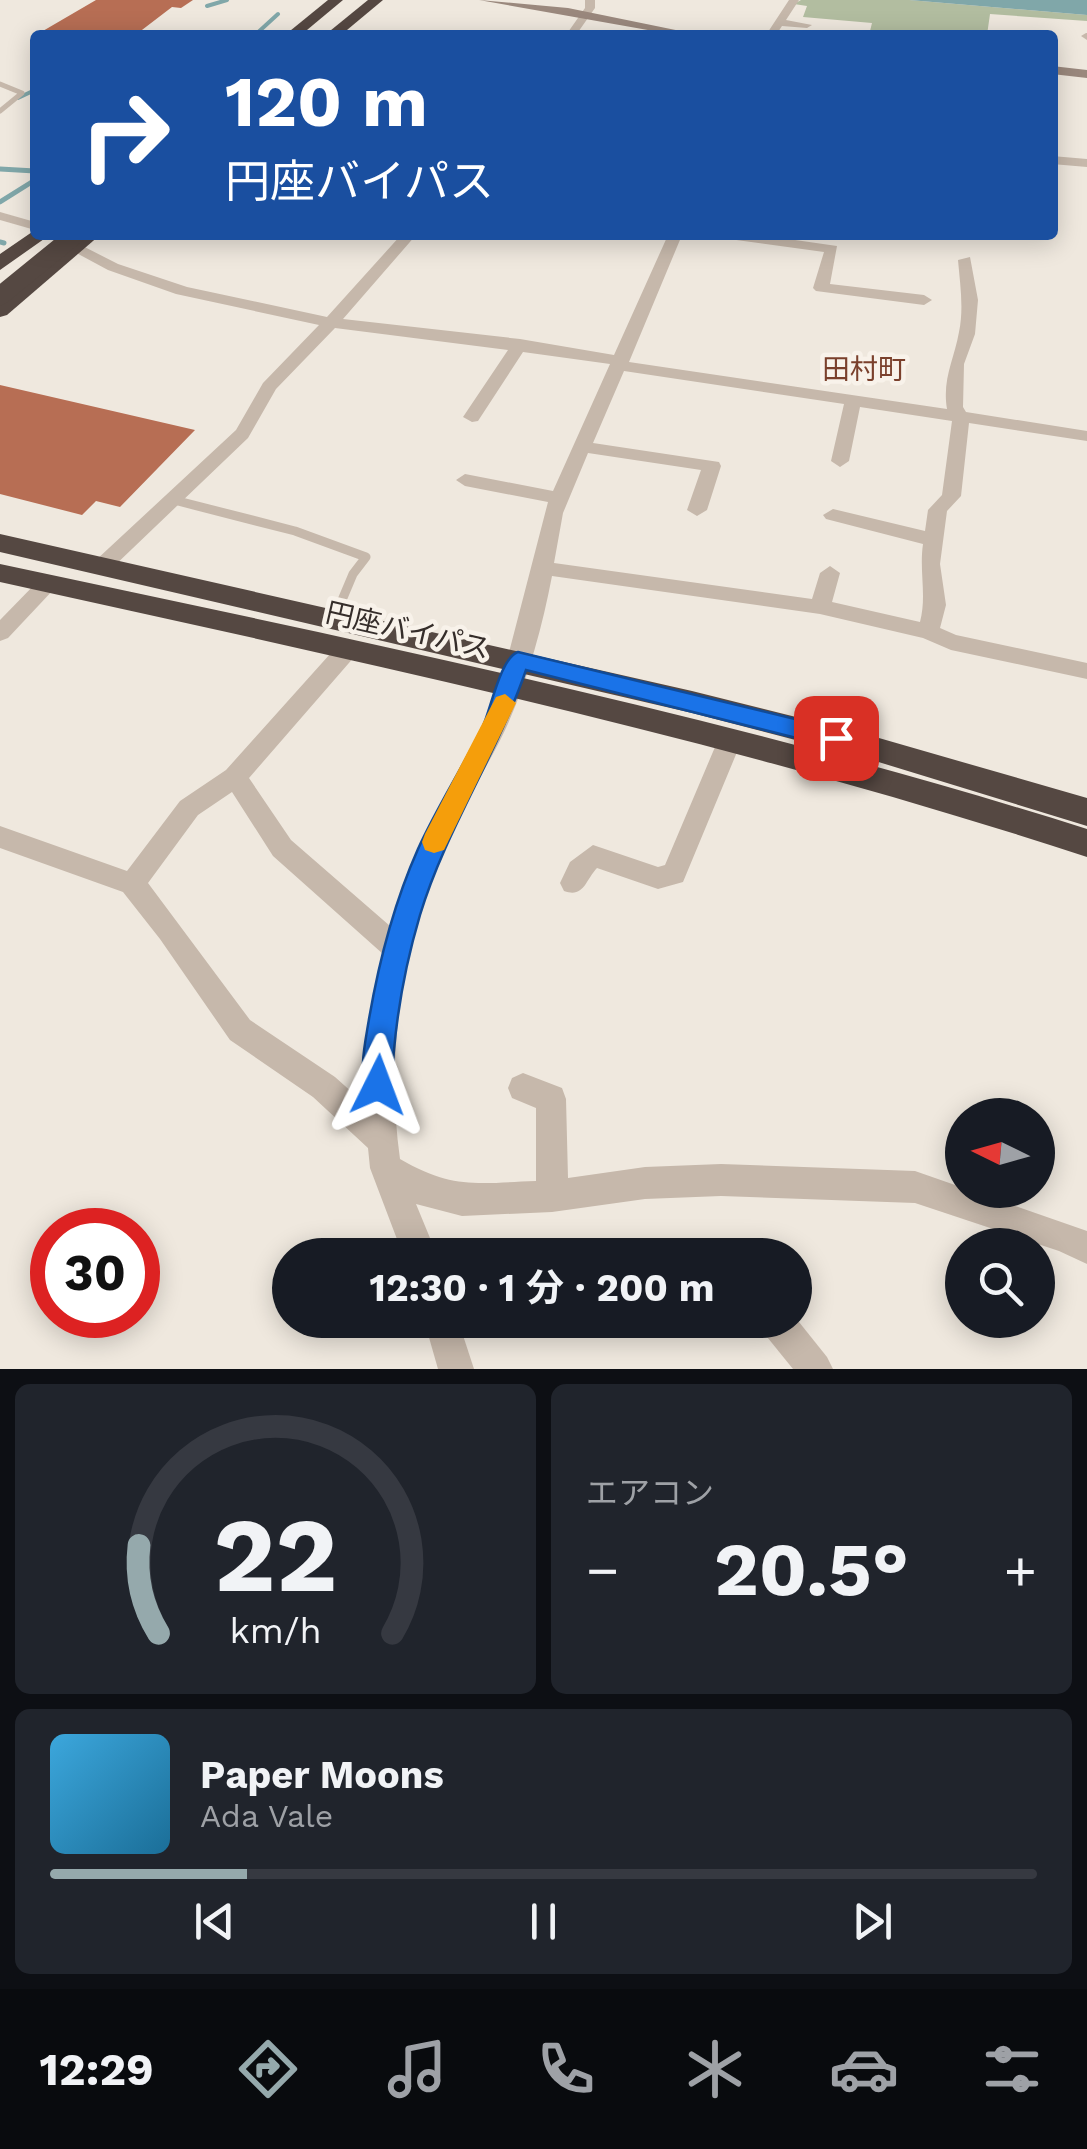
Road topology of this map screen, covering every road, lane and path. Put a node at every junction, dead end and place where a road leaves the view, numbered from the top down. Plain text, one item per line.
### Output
1 (336, 0) edge
2 (345, 0) edge
3 (364, 0) edge
4 (376, 0) edge
5 (484, 0) edge
6 (590, 0) edge
7 (794, 0) edge
8 (814, 12) dead end
9 (586, 14) junction
10 (777, 22) junction
11 (298, 30) edge
12 (308, 30) edge
13 (326, 30) edge
14 (338, 30) edge
15 (575, 30) edge
16 (668, 30) edge
17 (773, 30) edge
18 (1058, 71) edge
19 (1087, 74) edge
20 (0, 84) edge
21 (0, 111) edge
22 (1058, 160) edge
23 (1087, 162) edge
24 (0, 216) edge
25 (30, 225) edge
26 (31, 240) edge
27 (44, 240) edge
28 (406, 240) edge
29 (672, 240) edge
30 (769, 240) edge
31 (74, 242) edge
32 (965, 260) dead end
33 (0, 264) edge
34 (0, 275) edge
35 (0, 296) edge
36 (924, 300) dead end
37 (0, 310) edge
38 (330, 322) junction
39 (520, 344) junction
40 (620, 363) junction
41 (853, 401) junction
42 (472, 417) dead end
43 (961, 418) junction
44 (1087, 436) edge
45 (581, 447) junction
46 (840, 461) dead end
47 (465, 480) dead end
48 (558, 498) junction
49 (174, 500) junction
50 (697, 510) dead end
51 (833, 516) dead end
52 (934, 540) junction
53 (0, 543) edge
54 (102, 566) junction
55 (542, 568) junction
56 (830, 573) dead end
57 (0, 574) edge
58 (47, 584) junction
59 (820, 607) junction
60 (334, 618) junction
61 (928, 632) junction
62 (0, 633) edge
63 (346, 650) junction
64 (1087, 672) edge
65 (515, 673) junction
66 (730, 740) junction
67 (235, 777) junction
68 (1087, 812) edge
69 (0, 838) edge
70 (1087, 844) edge
71 (573, 883) dead end
72 (132, 884) junction
73 (398, 950) junction
74 (523, 1088) dead end
75 (384, 1154) junction
76 (552, 1196) junction
77 (414, 1238) edge
78 (1087, 1248) edge
79 (447, 1338) edge
80 (790, 1338) edge
81 (456, 1369) edge
82 (815, 1369) edge

1 - 11 highway
2 - 12 highway
3 - 13 highway
4 - 14 highway
5 - 9 main road
6 - 9 street
7 - 10 street
8 - 10 street
9 - 15 street
9 - 16 main road
10 - 17 street
18 - 19 main road
20 - 21 lane
22 - 23 street
24 - 25 street
26 - 33 highway
27 - 34 highway
28 - 38 street
29 - 40 street
30 - 36 street
31 - 35 highway, bridge
31 - 37 highway
31 - 38 street
32 - 43 street
38 - 39 street
38 - 49 street
39 - 40 street
39 - 42 street
40 - 41 street
40 - 45 street
41 - 43 street
41 - 46 street
43 - 44 street
43 - 52 street
45 - 48 street
45 - 50 street
47 - 48 street
48 - 55 street
49 - 54 street
49 - 60 lane
51 - 52 street
52 - 61 street
53 - 54 highway, 円座バイパス
54 - 60 highway, 円座バイパス
55 - 59 street
55 - 65 street
56 - 59 street
57 - 58 highway, 円座バイパス
58 - 62 street
58 - 63 highway, 円座バイパス
59 - 61 street
60 - 65 highway, 円座バイパス
61 - 64 street
63 - 65 highway, 円座バイパス
63 - 67 street
65 - 66 highway, 円座バイパス
65 - 68 highway, 円座バイパス
65 - 73 street
66 - 70 highway, 円座バイパス
66 - 71 street
67 - 72 street
67 - 73 street
69 - 72 street
72 - 75 street
73 - 75 street
74 - 76 street
75 - 76 street
75 - 77 street
76 - 78 street
79 - 81 street
80 - 82 street

